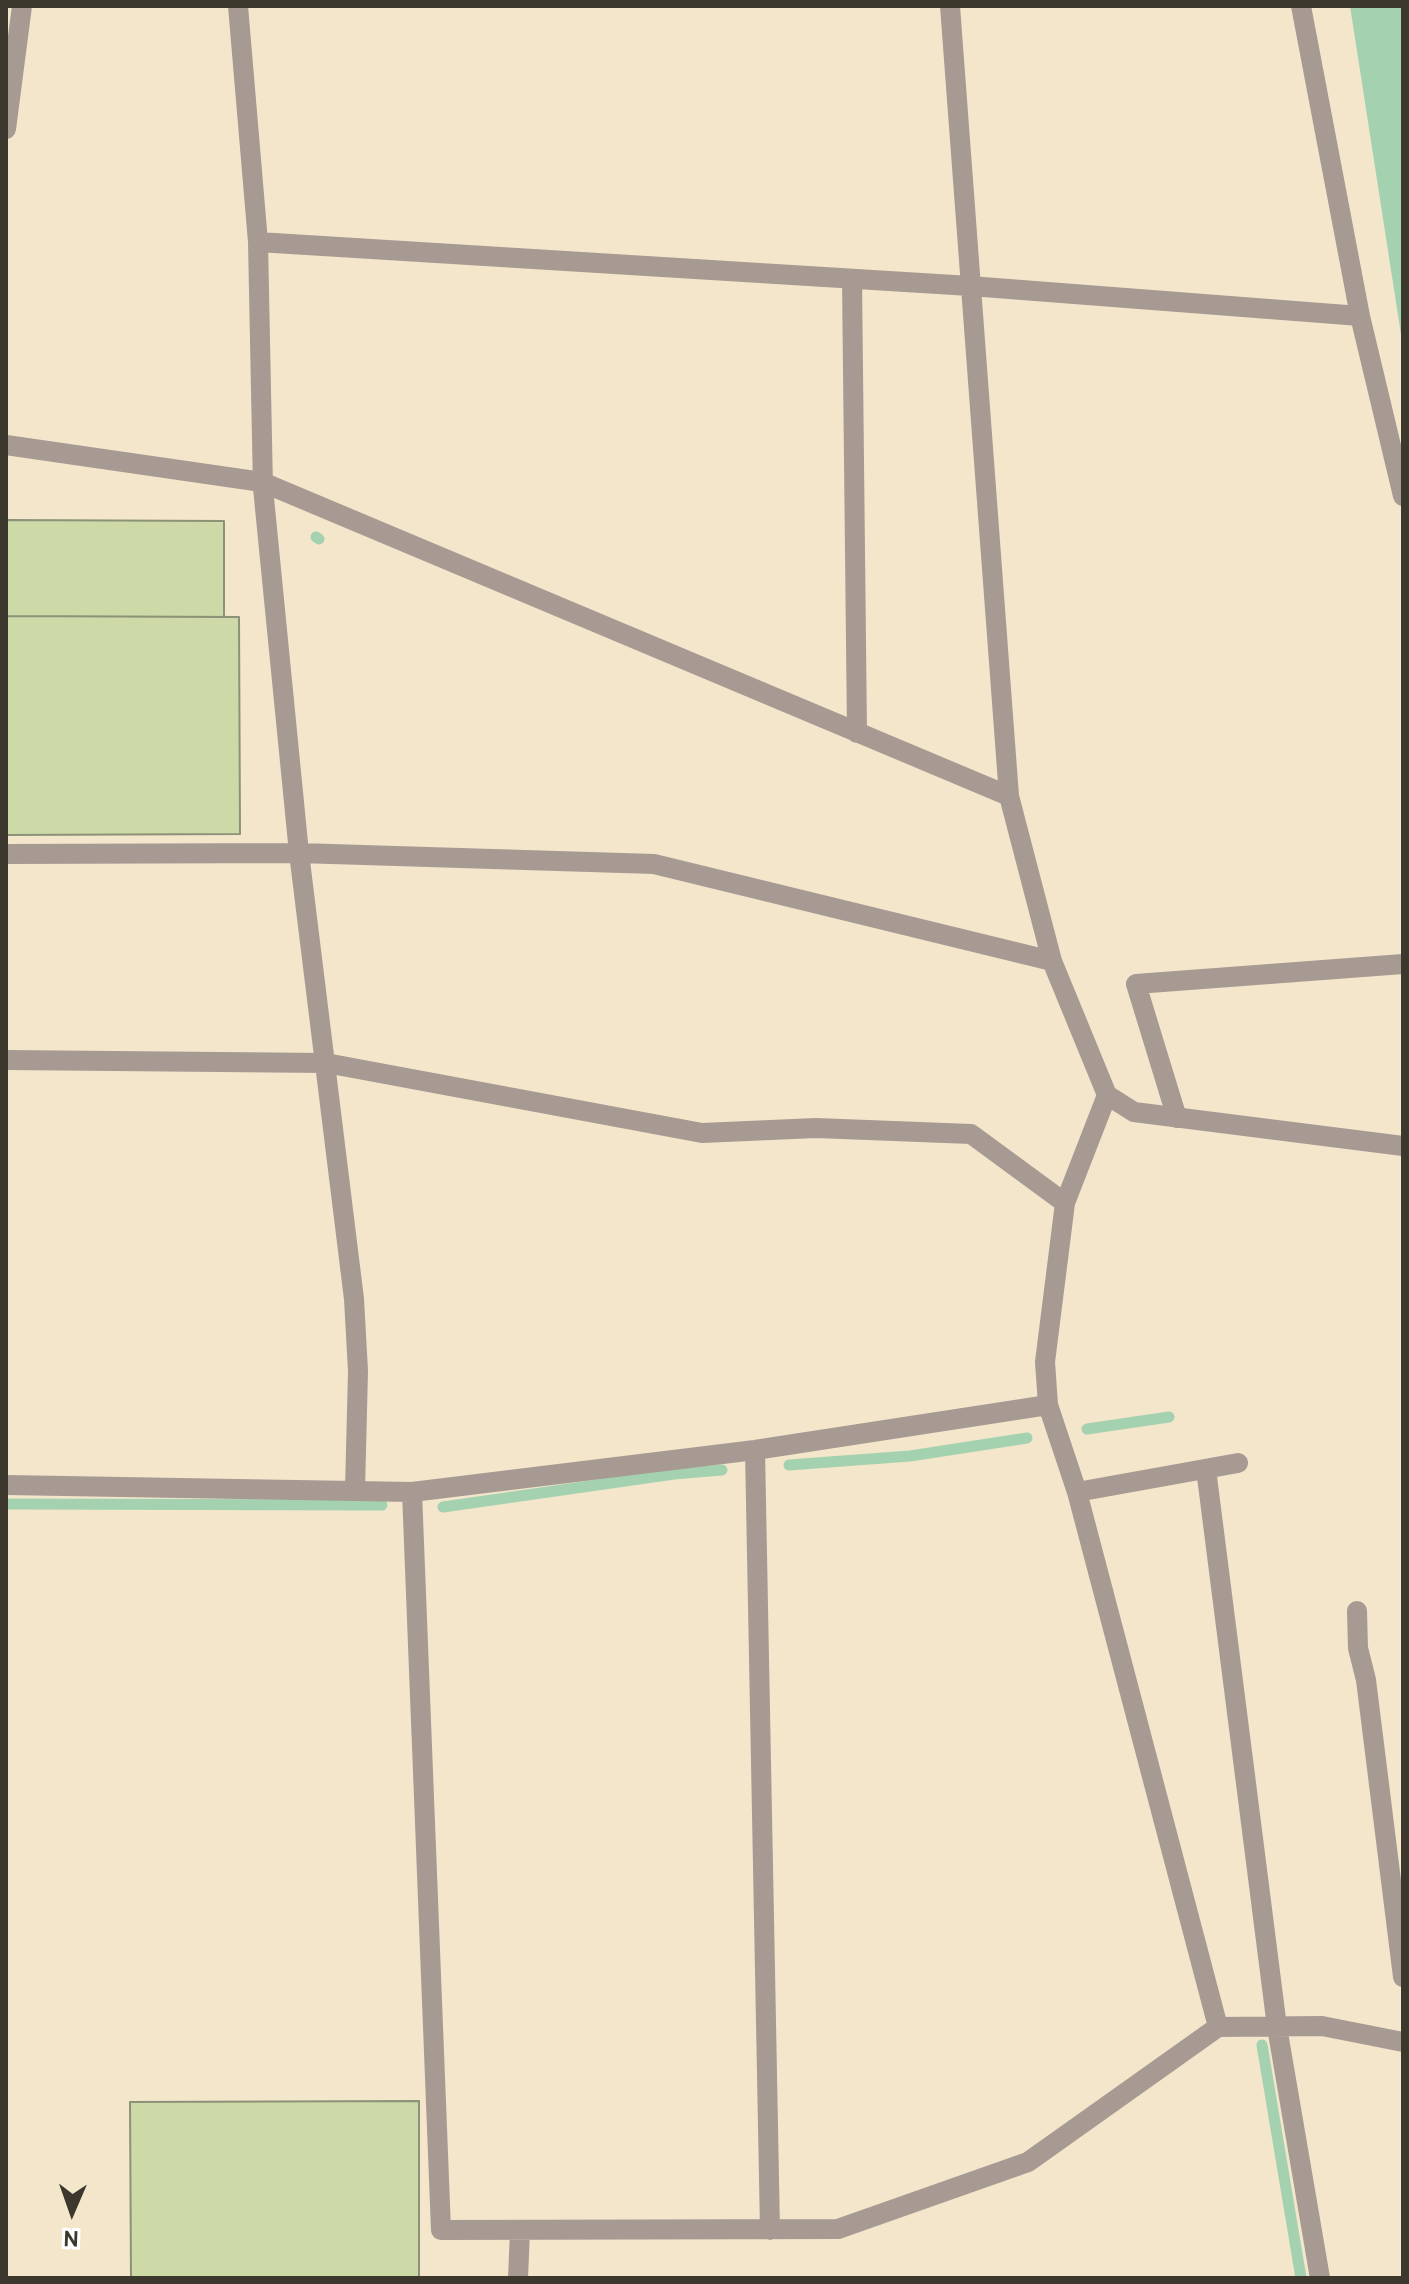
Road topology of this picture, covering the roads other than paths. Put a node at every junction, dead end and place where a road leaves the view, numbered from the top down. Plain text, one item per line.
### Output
1 (22, 6) edge
2 (238, 6) edge
3 (950, 6) edge
4 (1301, 6) edge
5 (6, 129) edge
6 (258, 242) junction
7 (852, 279) junction
8 (970, 286) junction
9 (1360, 316) junction
10 (6, 445) edge
11 (262, 482) junction
12 (1403, 496) edge
13 (857, 733) junction
14 (1009, 796) junction
15 (299, 853) junction
16 (6, 854) edge
17 (1052, 961) junction
18 (1403, 964) edge
19 (6, 1060) edge
20 (326, 1063) junction
21 (1107, 1095) junction
22 (1177, 1118) junction
23 (1403, 1146) edge
24 (1065, 1203) junction
25 (1048, 1405) junction
26 (755, 1450) junction
27 (1238, 1463) dead end
28 (1206, 1469) junction
29 (6, 1485) edge
30 (355, 1490) junction
31 (412, 1492) junction
32 (1077, 1492) junction
33 (1357, 1611) dead end
34 (1403, 1977) edge
35 (1218, 2027) junction
36 (1277, 2027) junction
37 (1403, 2042) edge
38 (770, 2230) junction
39 (520, 2231) junction
40 (518, 2278) edge
41 (1320, 2278) edge

1 - 5 street
2 - 6 street
3 - 8 street
4 - 9 street
6 - 7 street
6 - 11 street
7 - 8 street
7 - 13 street
8 - 9 street
8 - 14 street
9 - 12 street
10 - 11 street
11 - 13 street
11 - 15 street
13 - 14 street
14 - 17 street
15 - 16 street
15 - 17 street
15 - 20 street
17 - 21 street
18 - 22 street
19 - 20 street
20 - 24 street
20 - 30 street
21 - 22 street
21 - 24 street
22 - 23 street
24 - 25 street
25 - 26 street
25 - 32 street
26 - 31 street
26 - 38 street
27 - 28 street
28 - 32 street
28 - 36 street
29 - 30 street
30 - 31 street
31 - 39 street
32 - 35 street
33 - 34 street
35 - 36 street
35 - 38 street
36 - 37 street
36 - 41 street
38 - 39 street
39 - 40 street

